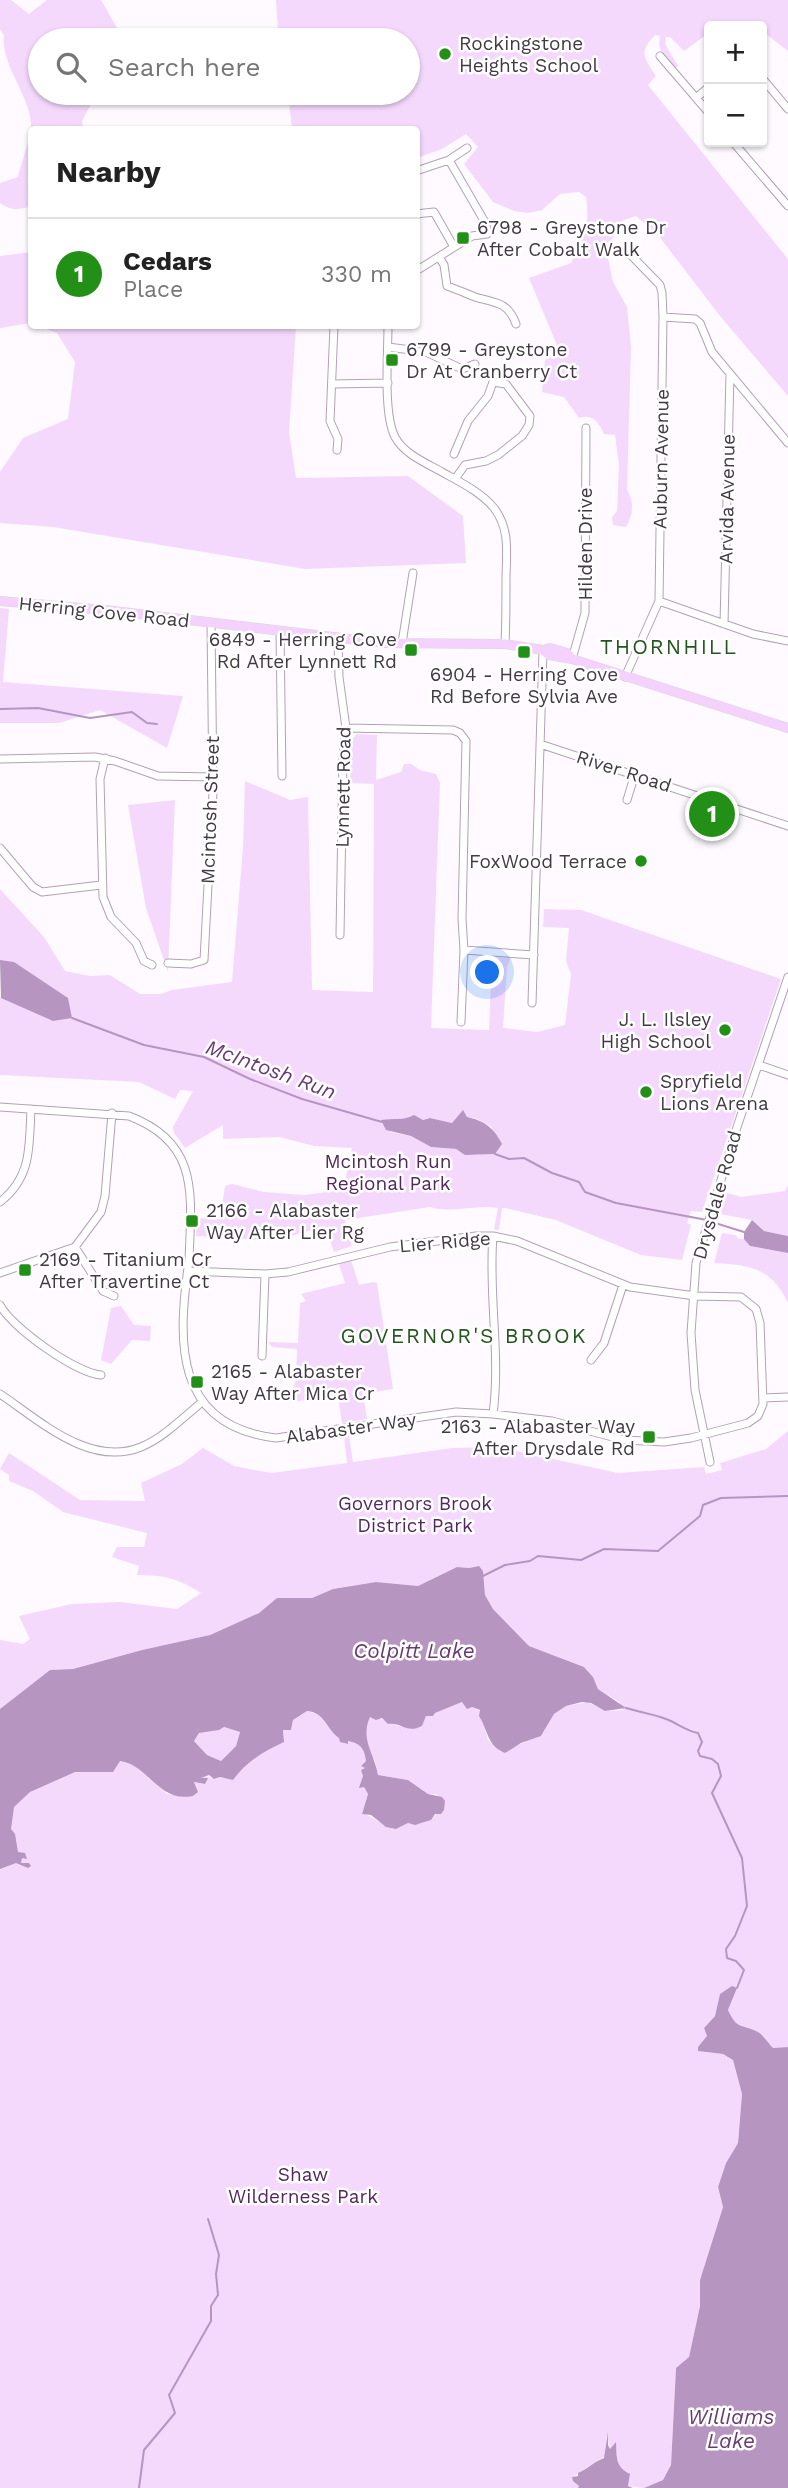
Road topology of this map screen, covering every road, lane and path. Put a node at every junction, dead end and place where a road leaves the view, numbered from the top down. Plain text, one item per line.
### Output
1 (660, 55) dead end
2 (767, 84) edge
3 (704, 92) edge
4 (696, 98) junction
5 (704, 107) edge
6 (788, 109) edge
7 (737, 147) edge
8 (467, 148) dead end
9 (449, 160) junction
10 (420, 170) edge
11 (788, 206) edge
12 (420, 214) edge
13 (454, 247) junction
14 (625, 249) dead end
15 (439, 257) junction
16 (420, 269) edge
17 (663, 317) junction
18 (516, 324) dead end
19 (334, 329) edge
20 (388, 329) edge
21 (388, 347) junction
22 (475, 364) dead end
23 (730, 374) junction
24 (388, 383) junction
25 (332, 384) junction
26 (586, 428) dead end
27 (788, 443) edge
28 (337, 450) dead end
29 (454, 454) dead end
30 (455, 479) junction
31 (413, 573) dead end
32 (0, 601) edge
33 (659, 601) junction
34 (211, 623) junction
35 (724, 624) junction
36 (280, 631) junction
37 (338, 639) junction
38 (788, 641) edge
39 (402, 643) junction
40 (505, 645) junction
41 (543, 650) junction
42 (572, 659) junction
43 (625, 677) junction
44 (345, 728) junction
45 (788, 729) edge
46 (540, 744) junction
47 (105, 758) junction
48 (0, 759) edge
49 (635, 774) junction
50 (282, 776) dead end
51 (213, 777) junction
52 (628, 800) dead end
53 (788, 826) edge
54 (0, 848) edge
55 (101, 885) junction
56 (340, 935) dead end
57 (464, 950) junction
58 (534, 955) junction
59 (168, 964) dead end
60 (152, 965) dead end
61 (788, 977) edge
62 (784, 1001) edge
63 (532, 1003) dead end
64 (461, 1022) dead end
65 (759, 1065) junction
66 (788, 1075) edge
67 (0, 1107) edge
68 (31, 1109) junction
69 (112, 1113) junction
70 (0, 1202) edge
71 (493, 1236) junction
72 (75, 1247) junction
73 (187, 1271) junction
74 (0, 1273) edge
75 (265, 1274) junction
76 (623, 1285) junction
77 (114, 1296) dead end
78 (695, 1296) junction
79 (0, 1305) edge
80 (262, 1356) dead end
81 (591, 1360) dead end
82 (101, 1375) dead end
83 (0, 1394) edge
84 (788, 1397) edge
85 (763, 1398) junction
86 (202, 1402) junction
87 (493, 1414) junction
88 (703, 1434) junction
89 (710, 1462) dead end

1 - 4 street
2 - 6 street
3 - 4 street
4 - 5 street
7 - 11 street
8 - 9 street
9 - 10 street
9 - 13 street
12 - 13 street
13 - 15 street
14 - 17 street, Auburn Avenue
15 - 16 street
15 - 18 street
17 - 23 street
17 - 33 street, Auburn Avenue
19 - 25 street
20 - 21 street
21 - 22 street
21 - 24 street
23 - 27 street
23 - 35 street, Arvida Avenue
24 - 25 street
24 - 30 street
25 - 28 street
26 - 42 street, Hilden Drive
29 - 30 street
30 - 40 street
31 - 39 street
32 - 34 main road, Herring Cove Road
33 - 35 street
33 - 43 street, Auburn Avenue
34 - 36 main road, Herring Cove Road
34 - 51 street, Mcintosh Street
35 - 38 street
36 - 37 main road, Herring Cove Road
36 - 50 street
37 - 39 main road, Herring Cove Road
37 - 44 street, Lynnett Road
39 - 40 main road, Herring Cove Road
40 - 41 main road, Herring Cove Road
41 - 42 main road, Herring Cove Road
41 - 46 street
42 - 43 main road, Herring Cove Road
43 - 45 main road, Herring Cove Road
44 - 56 street, Lynnett Road
44 - 57 street
46 - 49 street, River Road
46 - 58 street
47 - 48 street
47 - 51 street
47 - 55 street
49 - 52 street
49 - 53 street, River Road
51 - 59 street, Mcintosh Street
54 - 55 street
55 - 60 street
57 - 58 street
57 - 64 street
58 - 63 street
61 - 62 street, Drysdale Road
62 - 65 street, Drysdale Road
65 - 66 street
65 - 78 street, Drysdale Road
67 - 68 street, Alabaster Way
68 - 69 street, Alabaster Way
68 - 70 street
69 - 72 street
69 - 73 street, Alabaster Way
71 - 75 street, Lier Ridge
71 - 76 street, Lier Ridge
71 - 87 street
72 - 74 street
72 - 77 street
73 - 75 street, Lier Ridge
73 - 86 street, Alabaster Way
75 - 80 street
76 - 78 street, Lier Ridge
76 - 81 street
78 - 85 street, Lier Ridge
78 - 88 street, Drysdale Road
79 - 82 street
83 - 86 street
84 - 85 street
85 - 88 street, Alabaster Way
86 - 87 street, Alabaster Way
87 - 88 street, Alabaster Way
88 - 89 street, Drysdale Road

